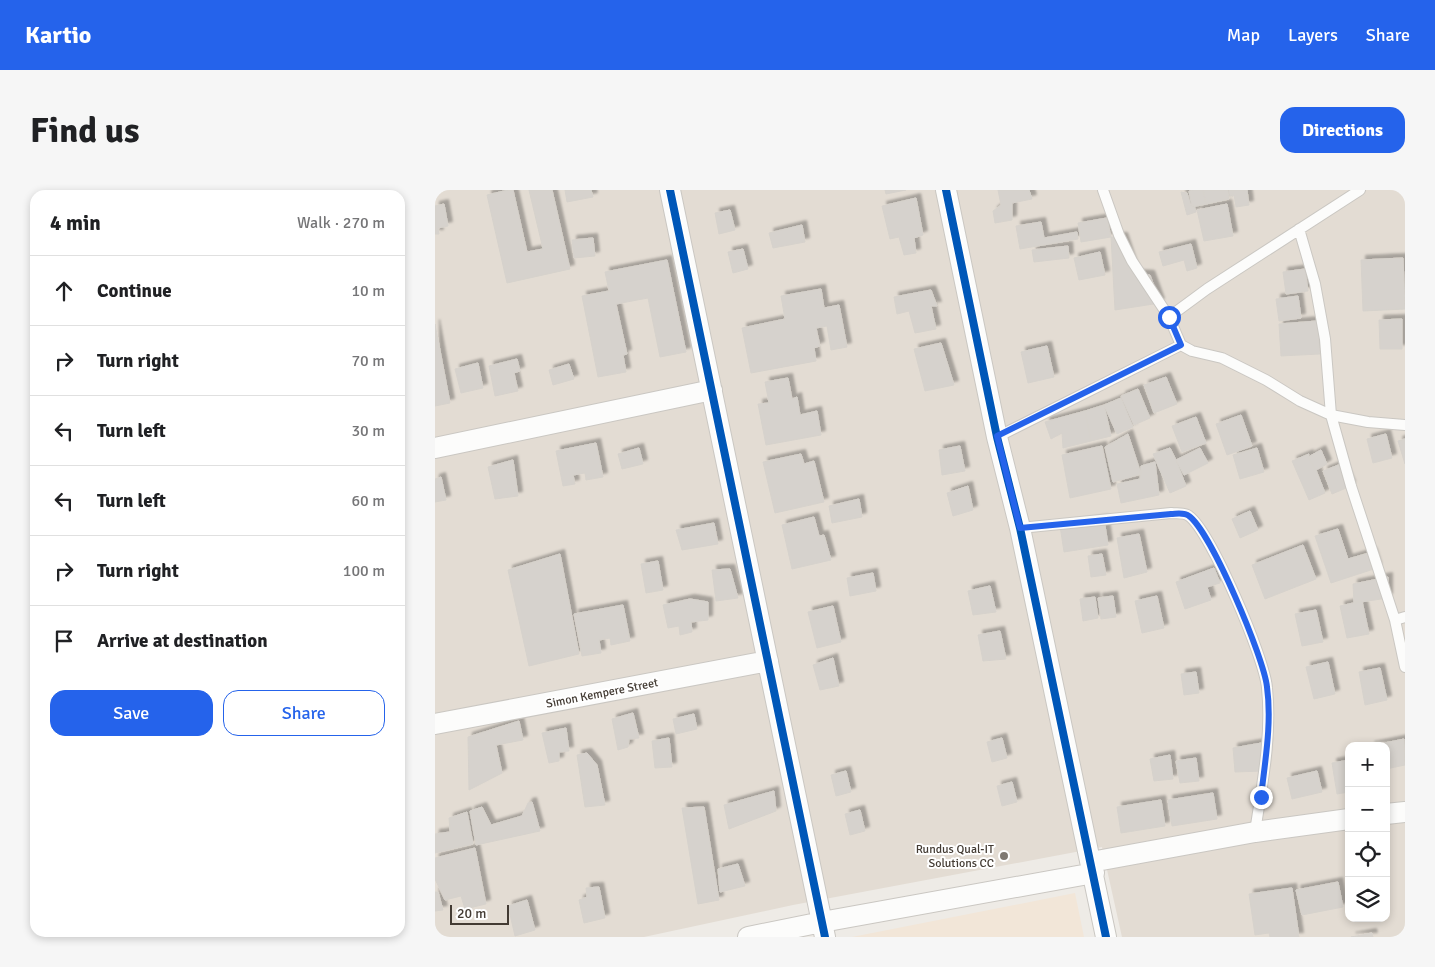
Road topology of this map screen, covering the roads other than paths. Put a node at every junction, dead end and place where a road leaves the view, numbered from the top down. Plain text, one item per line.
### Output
1 (670, 190) edge
2 (946, 190) edge
3 (1103, 190) edge
4 (1360, 190) edge
5 (1299, 229) junction
6 (1169, 317) junction
7 (1181, 345) junction
8 (712, 390) junction
9 (1331, 415) junction
10 (1405, 425) edge
11 (997, 436) junction
12 (435, 448) edge
13 (1020, 528) junction
14 (1400, 619) edge
15 (768, 661) junction
16 (1405, 667) edge
17 (435, 724) edge
18 (1405, 812) edge
19 (1390, 814) edge
20 (1345, 820) edge
21 (1255, 832) junction
22 (1092, 867) junction
23 (824, 929) edge
24 (748, 937) edge
25 (1106, 937) edge

1 - 8 street
2 - 11 street
3 - 6 lane
4 - 5 lane
5 - 6 lane
5 - 9 lane
6 - 7 lane
7 - 9 lane
7 - 11 lane
8 - 12 street
8 - 15 street
9 - 10 lane
9 - 14 lane
11 - 13 street
13 - 21 lane
13 - 22 street
14 - 16 lane
15 - 17 street, Simon Kempere Street
15 - 23 street
18 - 19 street
20 - 21 street
21 - 22 street
22 - 23 street
22 - 25 street
23 - 24 street

